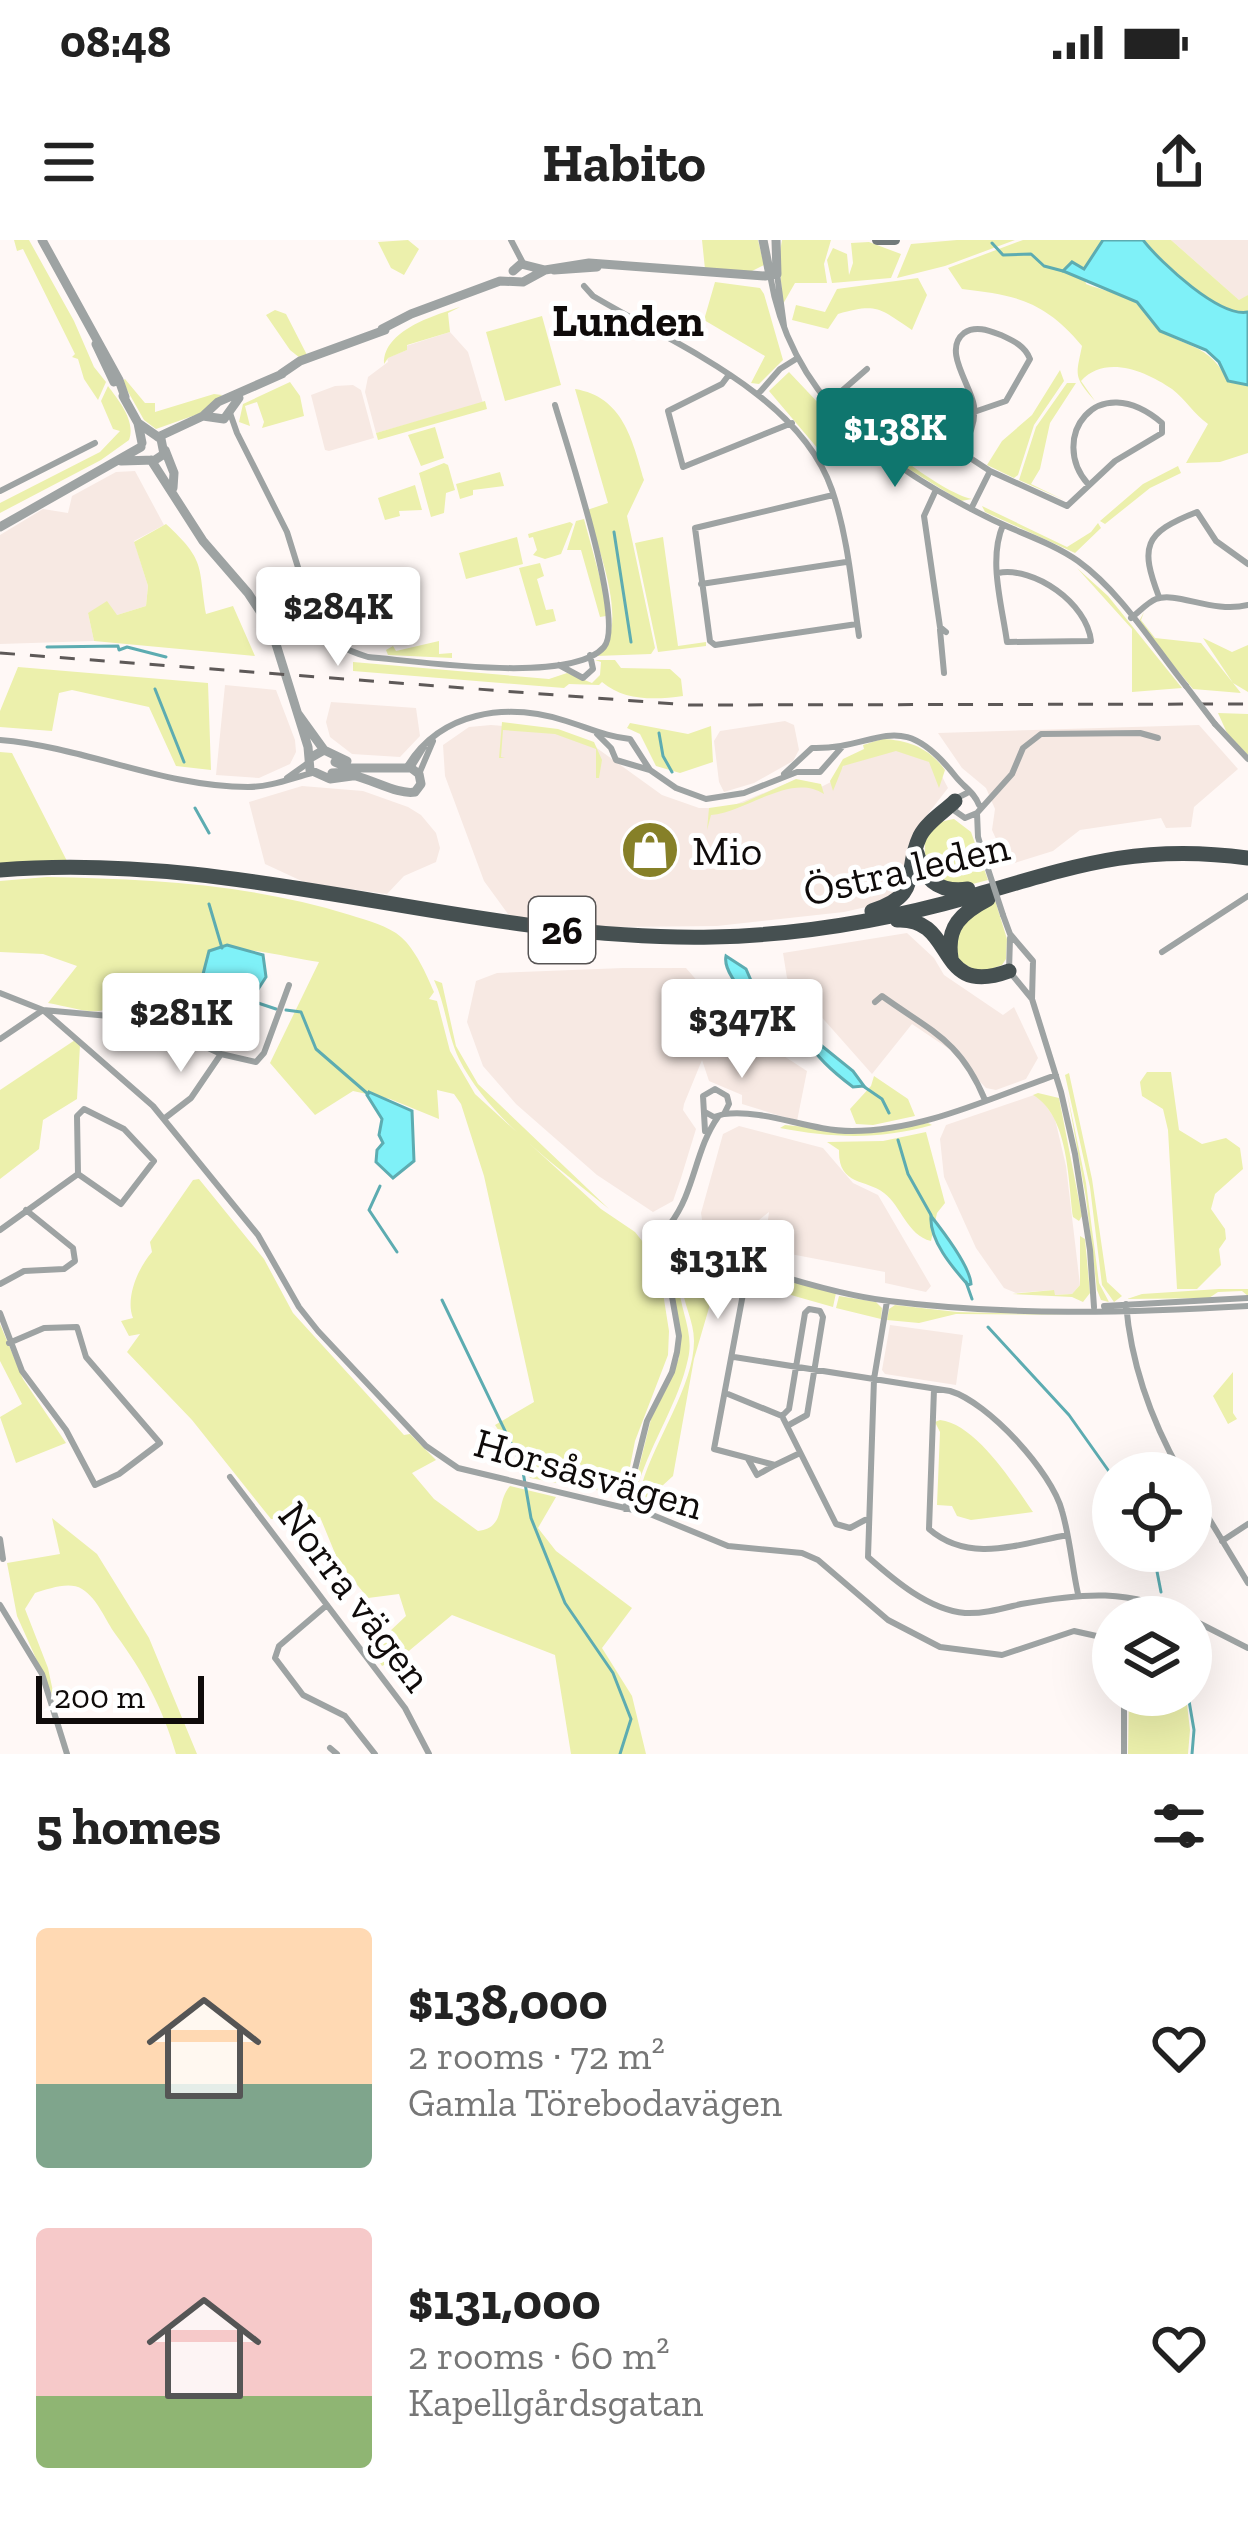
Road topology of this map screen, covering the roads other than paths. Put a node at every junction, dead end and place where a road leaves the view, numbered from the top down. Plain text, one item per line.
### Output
1 (42, 240) edge
2 (511, 240) edge
3 (763, 240) edge
4 (776, 240) edge
5 (877, 240) edge
6 (896, 240) edge
7 (517, 271) junction
8 (774, 274) junction
9 (584, 286) dead end
10 (796, 359) junction
11 (867, 369) dead end
12 (728, 376) junction
13 (758, 394) junction
14 (827, 403) junction
15 (555, 405) dead end
16 (223, 411) junction
17 (974, 412) junction
18 (138, 423) junction
19 (792, 423) junction
20 (932, 433) dead end
21 (95, 442) dead end
22 (141, 445) junction
23 (161, 445) junction
24 (960, 451) junction
25 (149, 460) junction
26 (115, 463) junction
27 (990, 471) junction
28 (1088, 484) junction
29 (172, 488) junction
30 (0, 490) edge
31 (935, 492) junction
32 (833, 495) junction
33 (971, 509) junction
34 (1003, 525) junction
35 (0, 527) edge
36 (848, 562) junction
37 (1248, 565) edge
38 (998, 573) junction
39 (701, 584) junction
40 (1159, 597) junction
41 (1248, 605) edge
42 (1131, 617) junction
43 (857, 624) junction
44 (859, 636) dead end
45 (590, 656) junction
46 (560, 664) junction
47 (944, 673) dead end
48 (597, 734) junction
49 (1158, 738) dead end
50 (618, 739) junction
51 (0, 740) edge
52 (433, 741) junction
53 (842, 747) junction
54 (611, 748) junction
55 (819, 748) junction
56 (637, 752) junction
57 (803, 755) junction
58 (1248, 759) edge
59 (630, 762) junction
60 (322, 764) junction
61 (827, 764) junction
62 (409, 770) junction
63 (650, 770) junction
64 (353, 771) junction
65 (811, 772) junction
66 (781, 776) junction
67 (955, 776) junction
68 (395, 787) junction
69 (995, 792) junction
70 (972, 794) junction
71 (966, 809) junction
72 (916, 850) junction
73 (1248, 856) edge
74 (1070, 863) junction
75 (0, 870) edge
76 (1248, 896) edge
77 (364, 897) junction
78 (840, 926) junction
79 (802, 927) junction
80 (1010, 934) junction
81 (1162, 952) dead end
82 (1024, 953) junction
83 (952, 962) junction
84 (1012, 969) junction
85 (1031, 973) junction
86 (289, 985) dead end
87 (0, 993) edge
88 (1032, 999) junction
89 (875, 1002) dead end
90 (43, 1010) junction
91 (0, 1039) edge
92 (221, 1054) junction
93 (1056, 1075) junction
94 (728, 1100) junction
95 (985, 1100) junction
96 (705, 1112) junction
97 (758, 1114) junction
98 (721, 1115) junction
99 (164, 1118) junction
100 (705, 1135) junction
101 (78, 1174) junction
102 (683, 1206) junction
103 (26, 1210) junction
104 (670, 1223) junction
105 (0, 1230) edge
106 (686, 1232) junction
107 (663, 1246) junction
108 (676, 1250) junction
109 (702, 1250) junction
110 (666, 1268) junction
111 (0, 1284) edge
112 (743, 1294) dead end
113 (886, 1301) junction
114 (1248, 1302) edge
115 (1094, 1308) junction
116 (1126, 1308) junction
117 (0, 1313) edge
118 (9, 1343) junction
119 (734, 1357) junction
120 (796, 1366) junction
121 (814, 1370) junction
122 (874, 1379) junction
123 (934, 1389) junction
124 (728, 1394) junction
125 (782, 1416) junction
126 (787, 1426) junction
127 (1171, 1452) edge
128 (800, 1453) junction
129 (747, 1458) junction
130 (775, 1466) junction
131 (230, 1477) dead end
132 (625, 1509) junction
133 (867, 1520) junction
134 (1212, 1524) edge
135 (1248, 1524) edge
136 (1067, 1534) junction
137 (0, 1539) edge
138 (1222, 1540) junction
139 (3, 1559) dead end
140 (1248, 1583) edge
141 (1078, 1594) junction
142 (1110, 1596) edge
143 (0, 1605) edge
144 (327, 1605) junction
145 (1212, 1630) edge
146 (1092, 1634) edge
147 (1248, 1648) edge
148 (1124, 1716) edge
149 (68, 1754) edge
150 (375, 1754) edge
151 (429, 1754) edge
152 (1124, 1754) edge

1 - 18 street
2 - 7 street
3 - 8 street
4 - 8 street
5 - 6 main road
7 - 8 street
7 - 16 street
8 - 10 street
9 - 12 street
10 - 13 street
10 - 14 street
11 - 14 street
12 - 13 street
12 - 19 street
13 - 19 street
14 - 31 street
15 - 45 street
16 - 23 street
16 - 46 street
17 - 17 street
17 - 24 street
18 - 22 street
18 - 23 street
19 - 32 street
20 - 24 street
21 - 30 street
22 - 23 street
22 - 25 street
22 - 26 street
23 - 25 street
23 - 29 street
24 - 27 street
25 - 26 street
25 - 29 street
26 - 29 street
26 - 35 street
27 - 28 street
27 - 33 street
28 - 28 street
29 - 60 street
31 - 33 street
31 - 47 street
32 - 36 street
32 - 39 street
33 - 34 street
34 - 38 street
34 - 42 street
36 - 39 street
36 - 43 street
37 - 40 street
38 - 38 street
39 - 43 street
40 - 41 street
40 - 42 street
42 - 58 street, bridge
43 - 44 street
45 - 46 street
45 - 46 street
48 - 50 street
48 - 52 street
48 - 54 street
49 - 69 street
50 - 54 street
50 - 56 street
51 - 60 street
52 - 62 street
52 - 62 street
53 - 55 street
53 - 61 street
53 - 67 street
54 - 59 street
55 - 57 street
55 - 61 street
56 - 59 street
56 - 63 street
57 - 65 street
57 - 66 street
59 - 63 street
60 - 64 street
60 - 64 street
61 - 65 street
62 - 64 street
62 - 68 street
62 - 68 street
63 - 66 street
64 - 68 street
65 - 66 street
67 - 70 street
67 - 71 street
69 - 70 street
69 - 71 street
70 - 71 street
70 - 71 street
71 - 72 highway
71 - 80 street, bridge
72 - 74 highway
72 - 79 highway
73 - 74 highway, Östra leden / 26
74 - 78 highway, Östra leden / 26
74 - 79 highway, Östra leden / 26
74 - 83 highway
75 - 77 highway, Östra leden / 26
76 - 81 street
77 - 78 highway, Östra leden / 26
77 - 79 highway, Östra leden / 26
78 - 83 highway
80 - 82 street
80 - 84 street
82 - 84 street
82 - 85 street
83 - 84 highway
84 - 85 street
84 - 88 street
85 - 88 street
86 - 92 street
87 - 90 street, Horsåsvägen
88 - 93 street
89 - 95 street
90 - 91 street
90 - 92 street
90 - 99 street, Horsåsvägen
92 - 99 street
93 - 95 street
93 - 115 street
94 - 96 street
94 - 97 street
94 - 98 street
95 - 97 street
96 - 98 street
96 - 100 street
97 - 98 street
98 - 100 street
99 - 132 street, Horsåsvägen
100 - 102 street
101 - 101 street
101 - 103 street
102 - 104 street
102 - 106 street
103 - 105 street
103 - 111 street
104 - 106 street
104 - 107 street
106 - 108 street
106 - 109 street
107 - 108 street
107 - 110 street
108 - 109 street
108 - 110 street
109 - 113 street
110 - 132 street
112 - 119 street
113 - 115 street
113 - 122 street
114 - 116 street
115 - 116 street
116 - 127 street
117 - 118 street
118 - 118 street
119 - 120 street
119 - 124 street
120 - 121 street
120 - 121 street
120 - 125 street
121 - 122 street
121 - 126 street
122 - 123 street
122 - 133 street
123 - 136 street
123 - 136 street
124 - 125 street
124 - 129 street
125 - 126 street
126 - 128 street
128 - 130 street
128 - 133 street
129 - 130 street
129 - 130 street
131 - 144 street, Norra vägen
132 - 146 street, Horsåsvägen
133 - 141 street
134 - 138 street
135 - 138 street
136 - 141 street
137 - 139 street
138 - 140 street
141 - 142 street
143 - 149 street
144 - 150 street
144 - 151 street, Norra vägen
145 - 147 street
148 - 152 street

